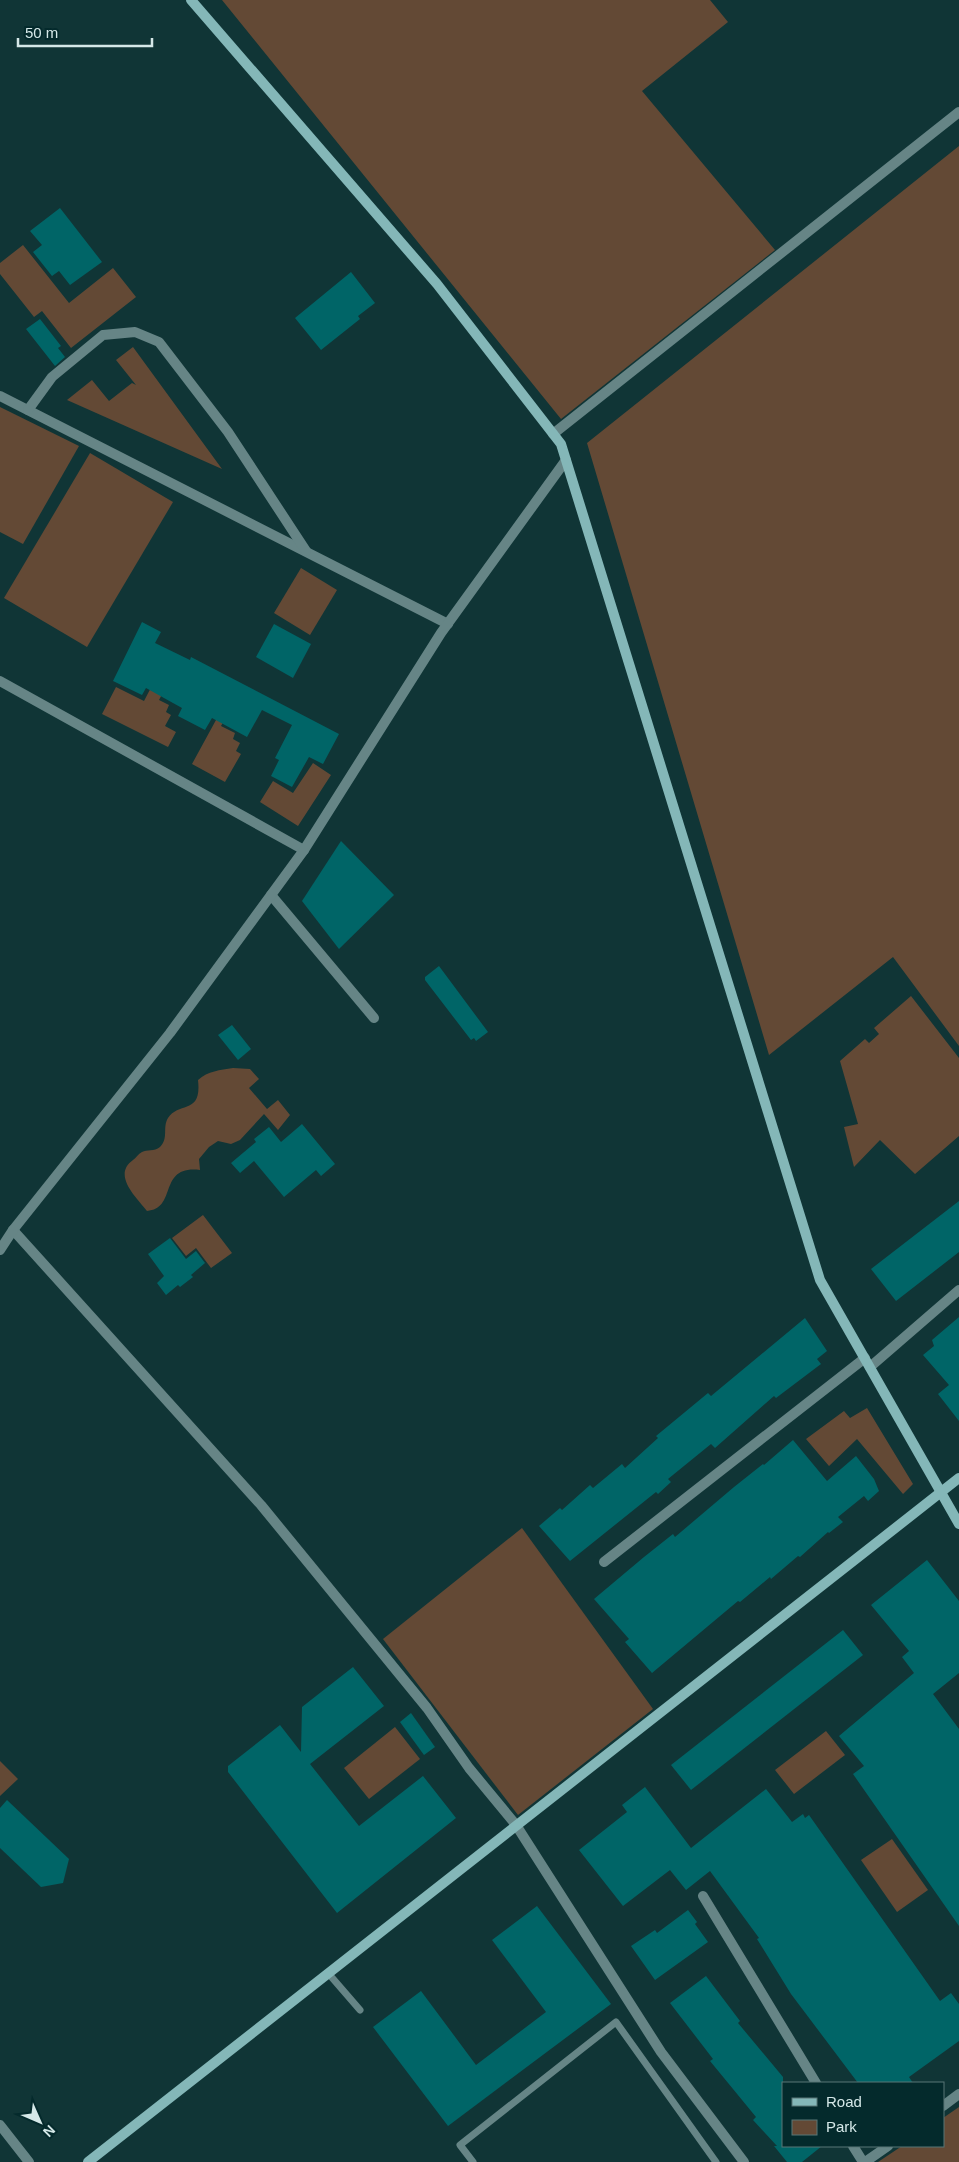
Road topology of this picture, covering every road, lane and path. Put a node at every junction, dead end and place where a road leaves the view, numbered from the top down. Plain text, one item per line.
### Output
1 (191, 0) edge
2 (959, 112) edge
3 (0, 396) edge
4 (28, 410) junction
5 (553, 434) junction
6 (566, 460) junction
7 (306, 552) junction
8 (448, 624) junction
9 (0, 681) edge
10 (304, 850) junction
11 (271, 895) junction
12 (374, 1018) dead end
13 (13, 1230) junction
14 (0, 1250) edge
15 (959, 1290) edge
16 (867, 1362) junction
17 (959, 1478) edge
18 (941, 1491) junction
19 (959, 1524) edge
20 (604, 1562) dead end
21 (516, 1825) junction
22 (703, 1896) dead end
23 (328, 1973) junction
24 (360, 2010) dead end
25 (815, 2082) edge
26 (959, 2094) edge
27 (944, 2105) edge
28 (0, 2125) edge
29 (854, 2147) edge
30 (886, 2147) edge
31 (29, 2162) edge
32 (88, 2162) edge
33 (473, 2162) edge
34 (716, 2162) edge
35 (744, 2162) edge
36 (864, 2162) edge

1 - 5 street
2 - 5 street
3 - 4 street
4 - 7 street
4 - 7 street
5 - 6 street
6 - 8 street
6 - 16 street
7 - 8 street
8 - 10 street
9 - 10 street
10 - 11 street
11 - 12 street
11 - 13 street
13 - 14 street
13 - 21 street
15 - 16 street
16 - 18 street
16 - 20 street
17 - 18 street
18 - 19 street
18 - 21 street
21 - 23 street
21 - 35 street
22 - 25 street
23 - 24 lane
23 - 32 street
26 - 27 street
28 - 31 street
29 - 36 street
30 - 36 street
33 - 34 lane

